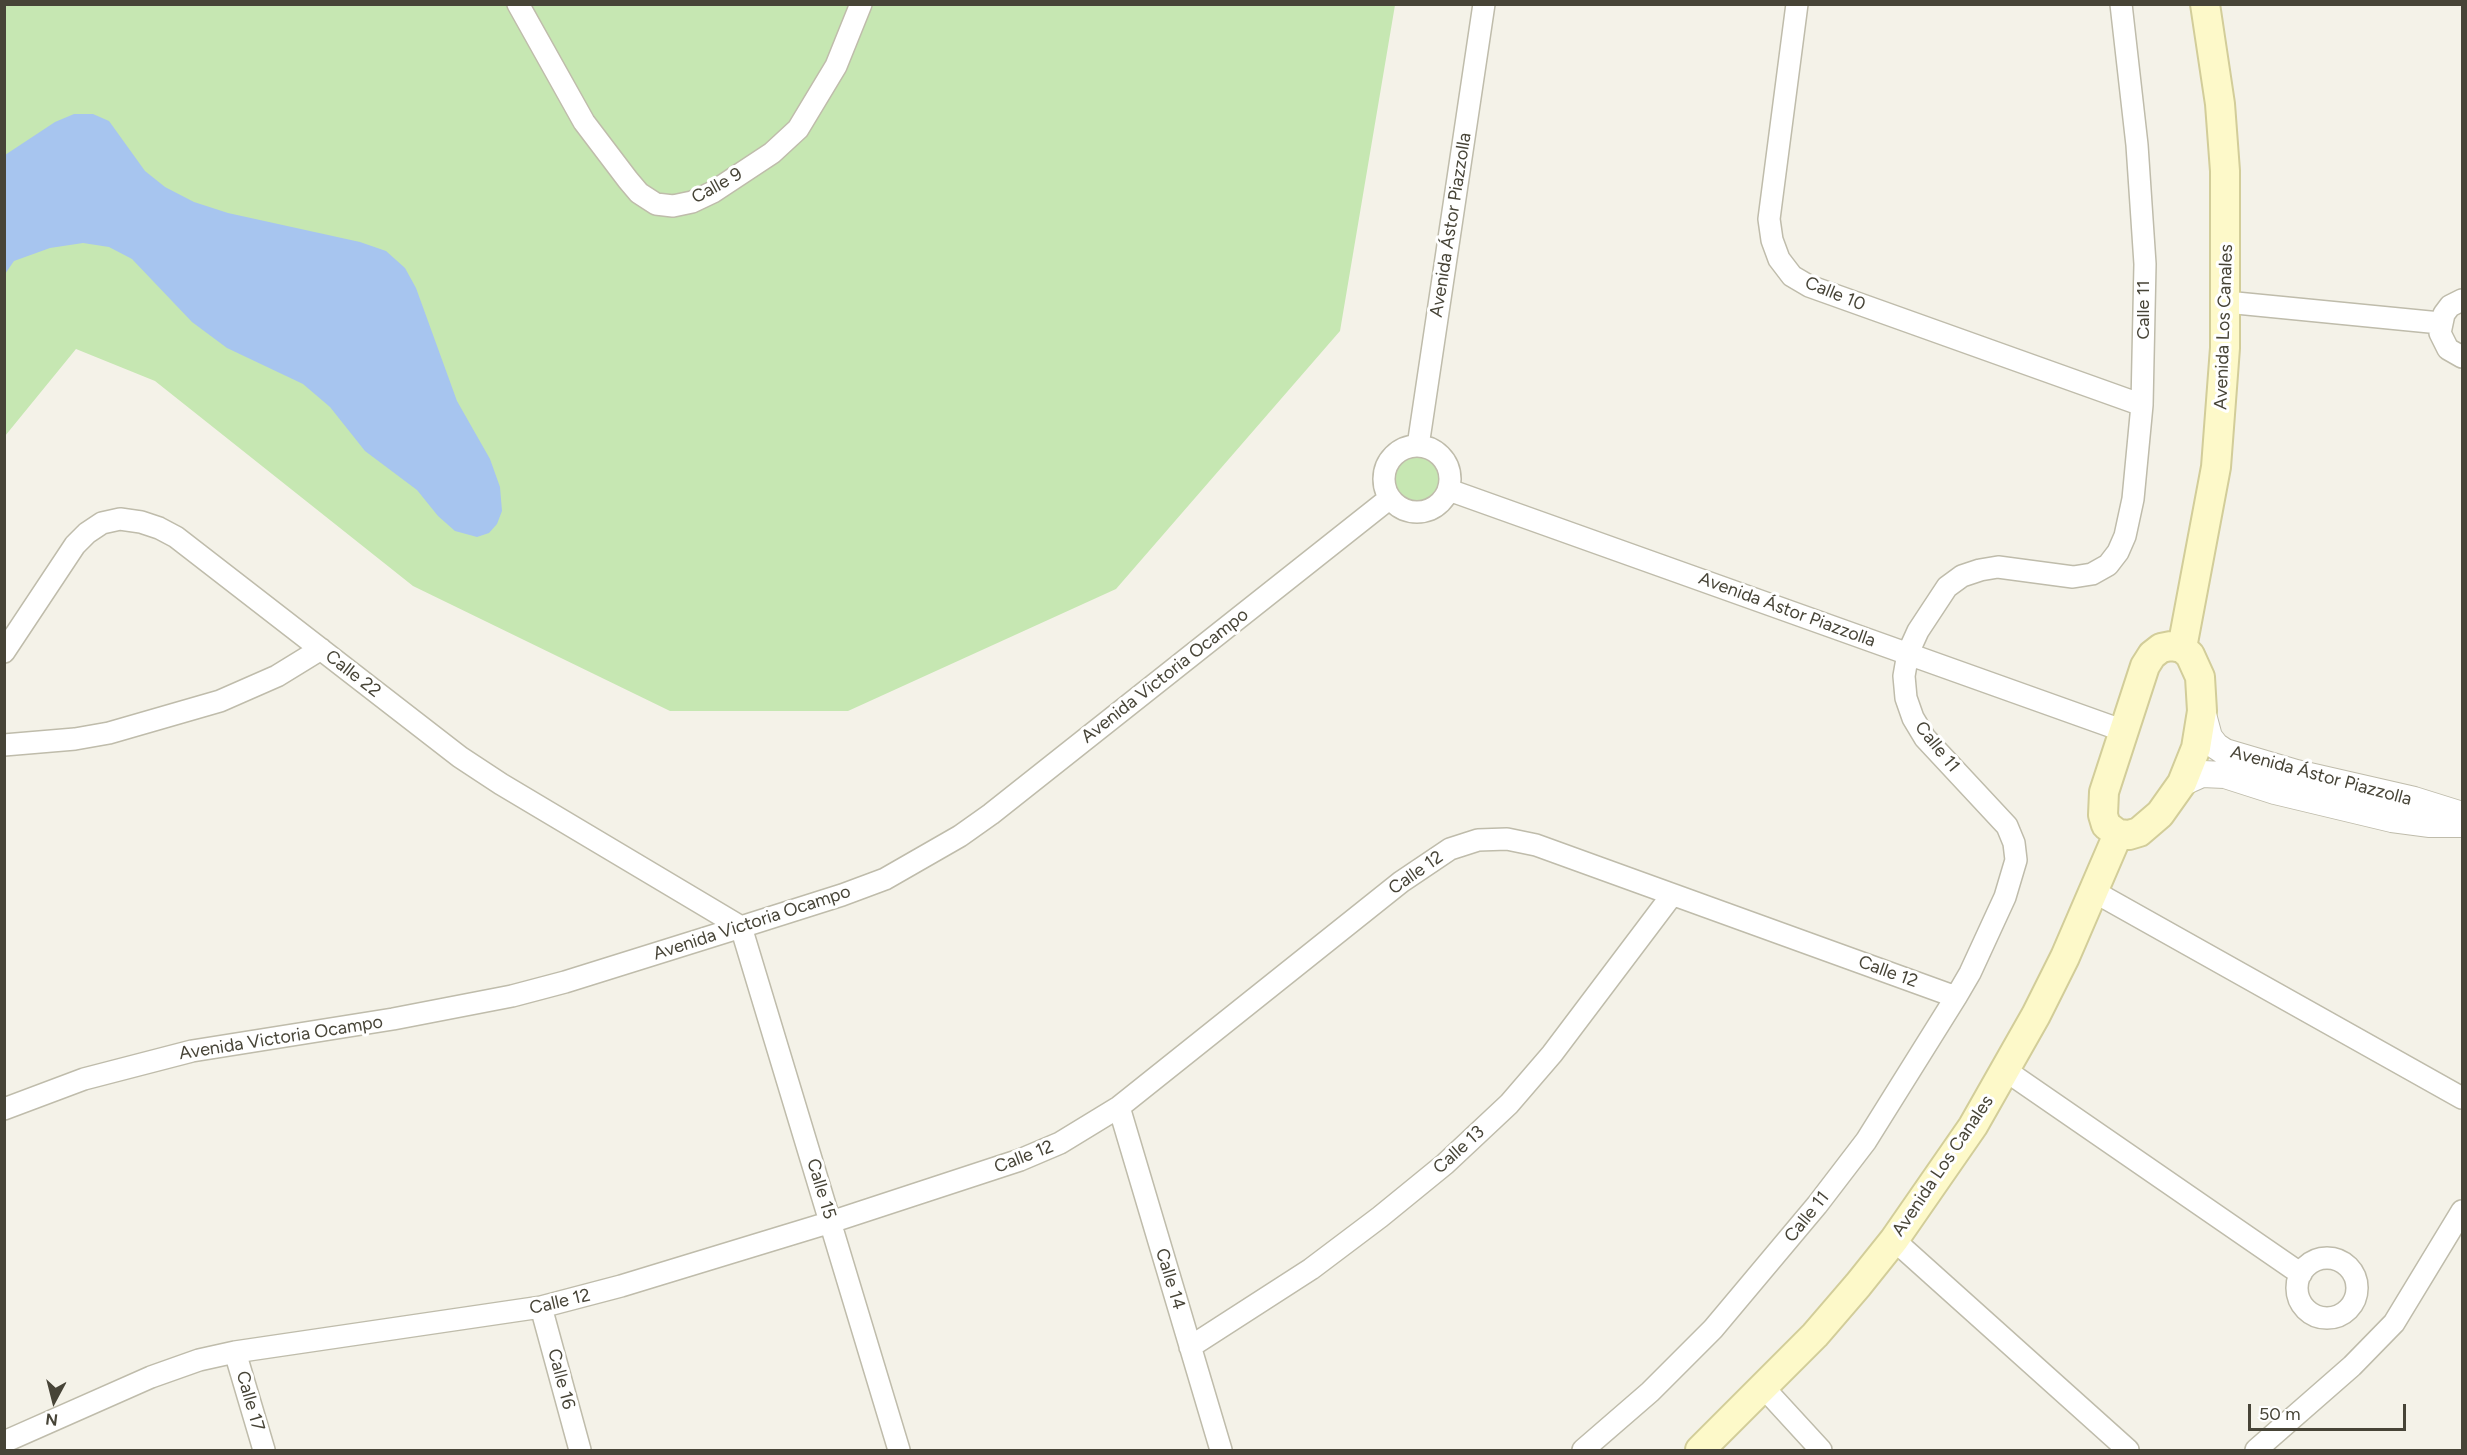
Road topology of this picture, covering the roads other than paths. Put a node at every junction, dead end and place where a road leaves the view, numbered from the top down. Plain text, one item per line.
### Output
1 (518, 4) edge
2 (861, 4) edge
3 (1484, 4) edge
4 (1797, 4) edge
5 (2121, 4) edge
6 (2205, 4) edge
7 (2463, 300) edge
8 (2226, 302) junction
9 (2440, 323) junction
10 (2463, 357) edge
11 (2142, 405) junction
12 (1418, 446) junction
13 (1449, 490) junction
14 (1389, 498) junction
15 (2182, 648) junction
16 (321, 649) junction
17 (4, 652) edge
18 (1908, 654) junction
19 (2202, 711) junction
20 (2124, 730) junction
21 (4, 746) edge
22 (2182, 783) junction
23 (2463, 815) edge
24 (2463, 824) edge
25 (2118, 834) junction
26 (2093, 891) junction
27 (1672, 894) junction
28 (741, 927) junction
29 (1956, 997) junction
30 (2006, 1070) junction
31 (2463, 1098) edge
32 (1119, 1107) junction
33 (4, 1110) edge
34 (2463, 1211) edge
35 (831, 1222) junction
36 (1894, 1240) junction
37 (2301, 1274) dead end
38 (541, 1307) junction
39 (1190, 1347) junction
40 (235, 1353) junction
41 (1764, 1388) junction
42 (4, 1442) edge
43 (264, 1450) edge
44 (580, 1450) edge
45 (899, 1450) edge
46 (1221, 1450) edge
47 (1583, 1450) edge
48 (1701, 1450) edge
49 (1821, 1450) edge
50 (2128, 1450) edge
51 (2256, 1450) edge

1 - 2 street, Calle 9
3 - 12 street, Avenida Ástor Piazzolla
4 - 11 street, Calle 10
5 - 11 street, Calle 11
6 - 8 main road, Avenida Los Canales
7 - 9 street
8 - 9 street
8 - 15 main road, Avenida Los Canales
9 - 10 street
11 - 18 street, Calle 11
12 - 13 street
12 - 14 street
13 - 14 street
13 - 18 street, Avenida Ástor Piazzolla
14 - 28 street, Avenida Victoria Ocampo
15 - 19 main road
15 - 20 main road
16 - 17 street, Calle 22
16 - 21 street
16 - 28 street, Calle 22
18 - 20 street, Avenida Ástor Piazzolla
18 - 29 street, Calle 11
19 - 22 main road
19 - 23 street, Avenida Ástor Piazzolla
20 - 25 main road
22 - 24 street, Avenida Ástor Piazzolla
22 - 25 main road
25 - 26 main road, Avenida Los Canales
26 - 30 main road, Avenida Los Canales
26 - 31 street
27 - 29 street, Calle 12
27 - 32 street, Calle 12
27 - 39 street, Calle 13
28 - 33 street, Avenida Victoria Ocampo
28 - 35 street, Calle 15
29 - 47 street, Calle 11
30 - 36 main road, Avenida Los Canales
30 - 37 street
32 - 35 street, Calle 12
32 - 39 street, Calle 14
34 - 51 street
35 - 38 street, Calle 12
35 - 45 street, Calle 15
36 - 41 main road, Avenida Los Canales
36 - 50 street
38 - 40 street, Calle 12
38 - 44 street, Calle 16
39 - 46 street, Calle 14
40 - 42 street, Calle 12
40 - 43 street, Calle 17
41 - 48 main road, Avenida Los Canales
41 - 49 street

